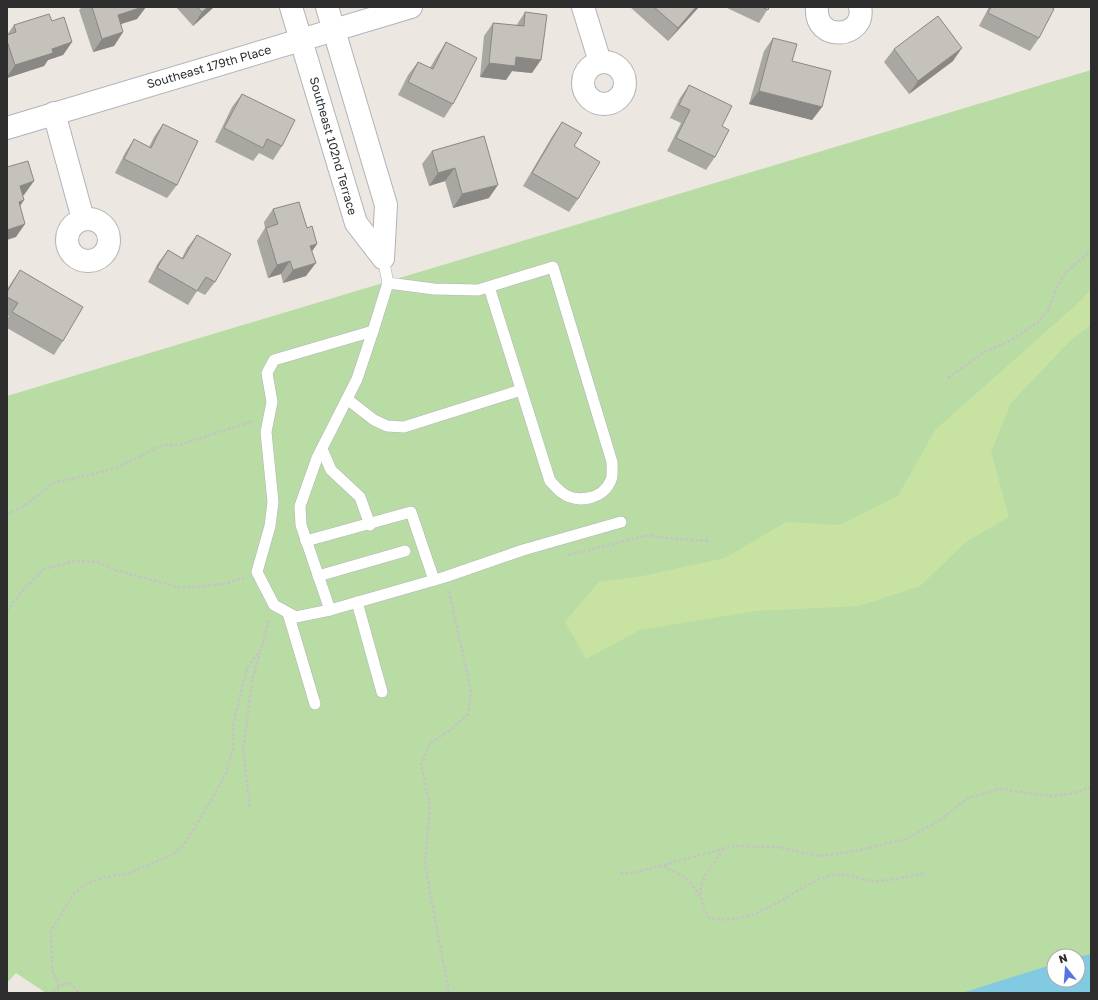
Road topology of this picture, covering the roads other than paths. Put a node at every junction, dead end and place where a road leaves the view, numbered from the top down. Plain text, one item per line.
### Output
1 (291, 7) edge
2 (327, 7) edge
3 (411, 7) edge
4 (583, 7) edge
5 (818, 7) edge
6 (860, 7) edge
7 (334, 30) junction
8 (302, 40) junction
9 (600, 62) dead end
10 (54, 113) junction
11 (7, 128) edge
12 (83, 219) dead end
13 (383, 258) junction
14 (388, 283) junction
15 (489, 287) junction
16 (373, 331) junction
17 (522, 390) junction
18 (347, 399) junction
19 (322, 449) junction
20 (621, 522) dead end
21 (370, 524) junction
22 (306, 541) junction
23 (405, 552) dead end
24 (318, 576) junction
25 (434, 580) junction
26 (357, 602) junction
27 (330, 610) junction
28 (288, 613) junction
29 (382, 692) dead end
30 (315, 704) dead end

1 - 8 street, Southeast 102nd Terrace
2 - 7 street
3 - 7 street, Southeast 179th Place
4 - 9 street
5 - 6 street
7 - 8 street, Southeast 179th Place
7 - 13 street
8 - 10 street, Southeast 179th Place
8 - 13 street, Southeast 102nd Terrace
10 - 11 street, Southeast 179th Place
10 - 12 street
13 - 14 lane
14 - 15 lane
14 - 16 lane
15 - 17 lane
15 - 17 lane
16 - 18 lane
16 - 28 lane
17 - 18 lane
18 - 19 lane
19 - 21 lane
19 - 22 lane
20 - 25 lane
21 - 22 lane
21 - 25 lane
22 - 24 lane
23 - 24 lane
24 - 27 lane
25 - 26 lane
26 - 27 lane
26 - 29 lane
27 - 28 lane
28 - 30 lane

